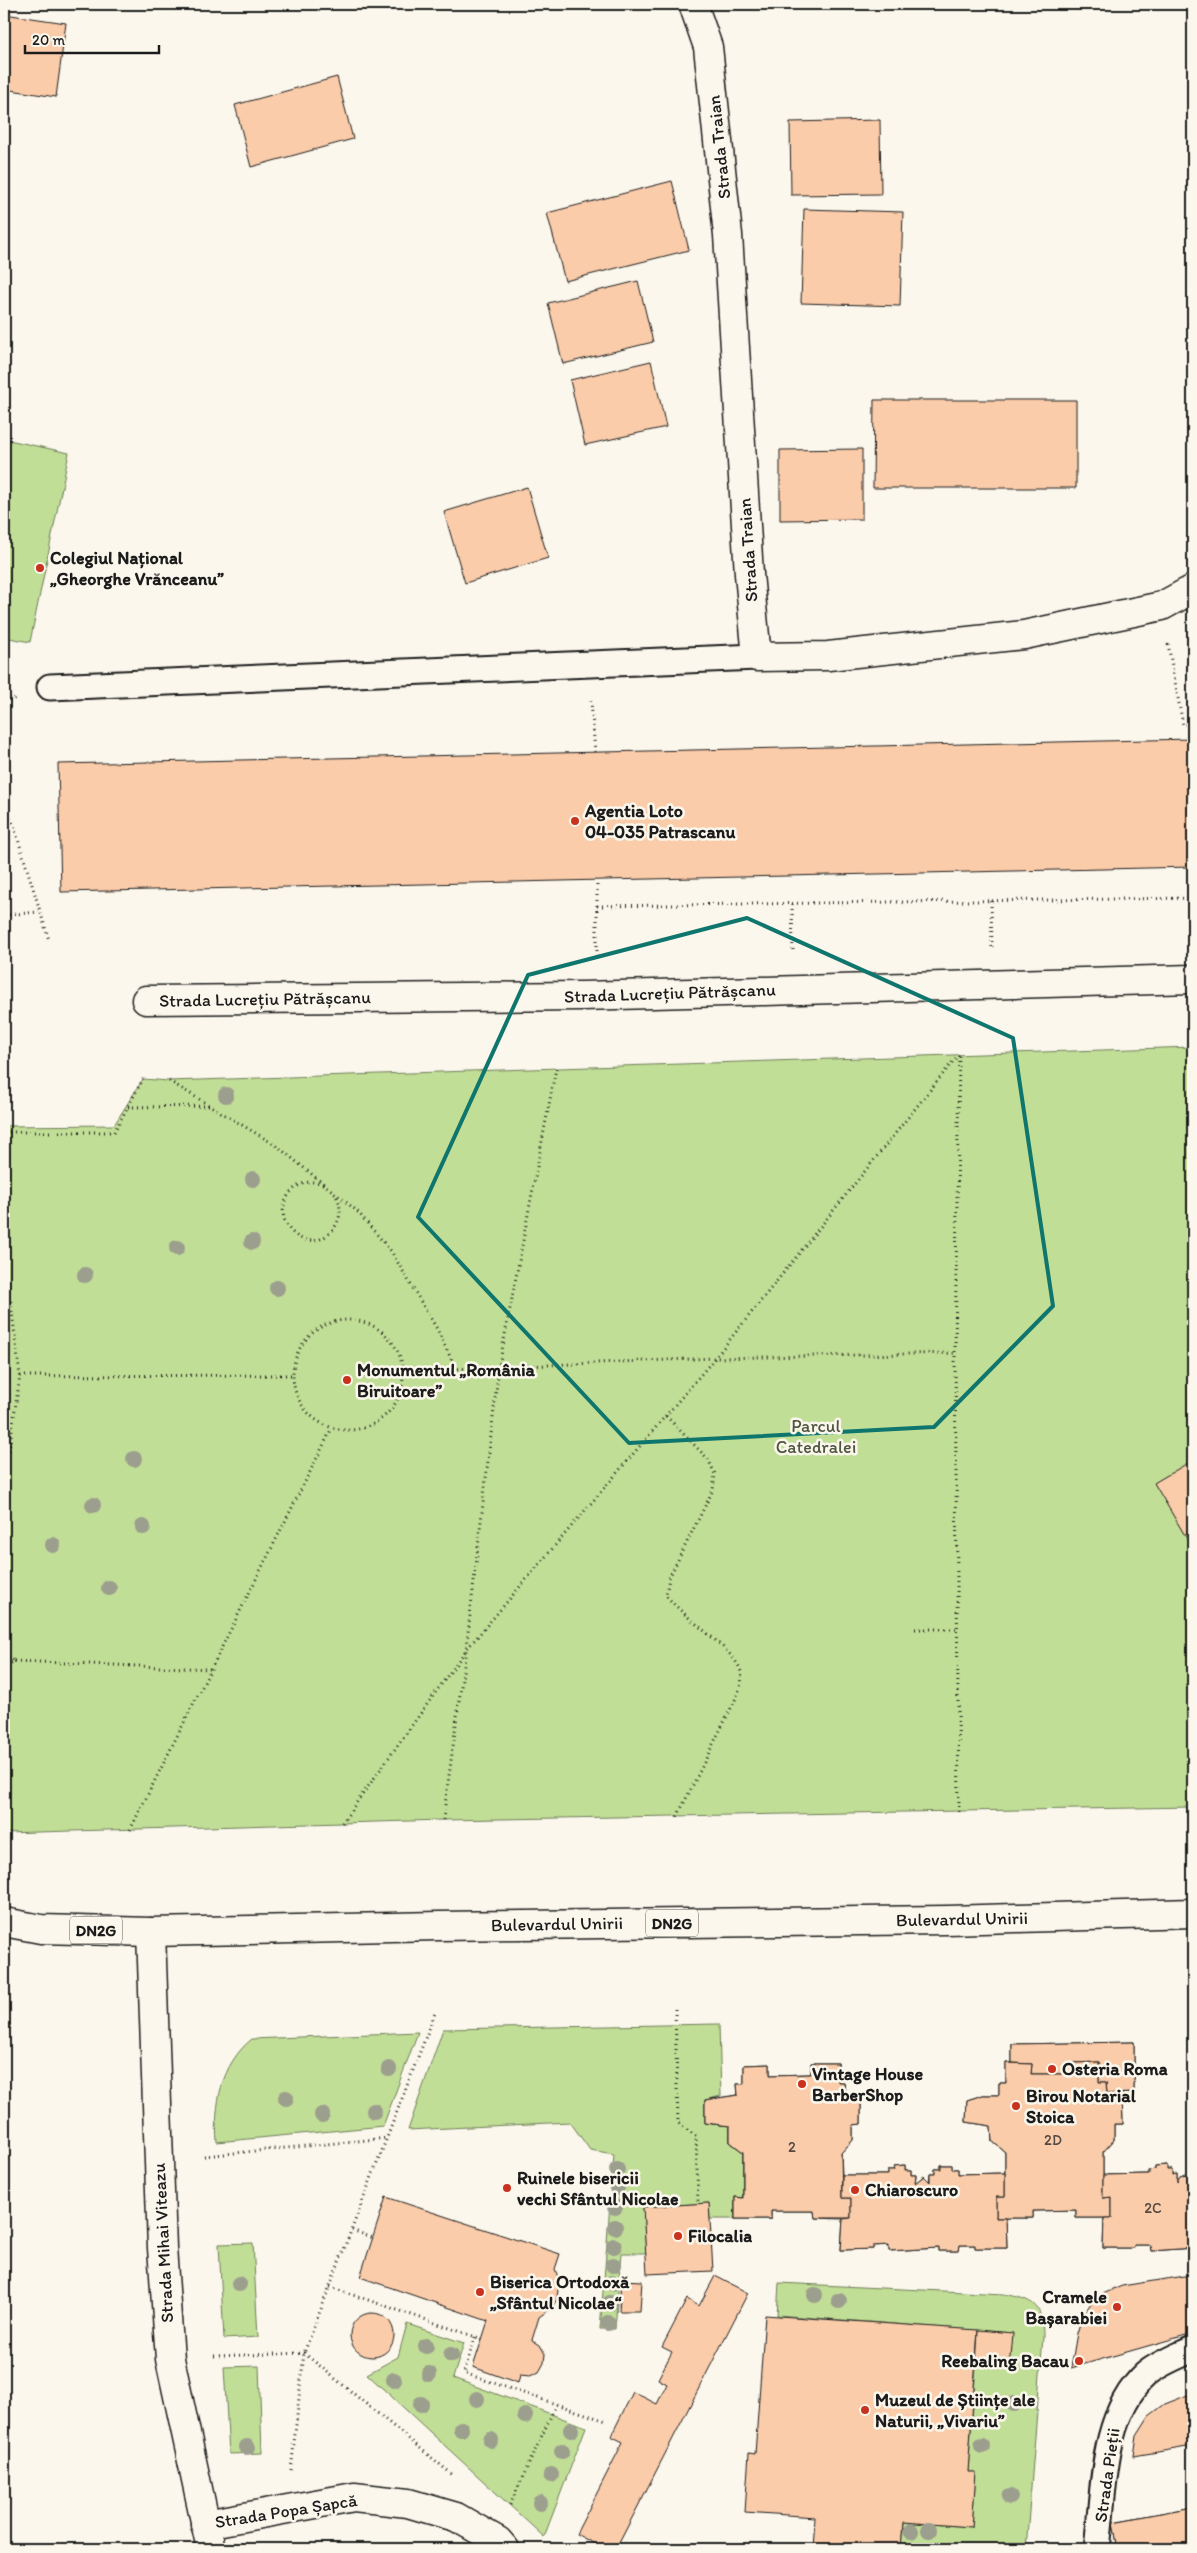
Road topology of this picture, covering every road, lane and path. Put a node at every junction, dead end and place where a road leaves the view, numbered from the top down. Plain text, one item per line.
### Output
1 (693, 4) edge
2 (1193, 589) edge
3 (1162, 606) junction
4 (757, 656) junction
5 (588, 662) junction
6 (50, 687) dead end
7 (1193, 725) edge
8 (595, 752) dead end
9 (4, 804) edge
10 (597, 881) dead end
11 (1193, 898) edge
12 (991, 901) junction
13 (792, 904) junction
14 (597, 906) junction
15 (39, 912) junction
16 (4, 915) edge
17 (49, 940) dead end
18 (992, 948) dead end
19 (793, 953) dead end
20 (597, 956) dead end
21 (1193, 979) edge
22 (146, 1000) dead end
23 (556, 1068) dead end
24 (143, 1079) dead end
25 (169, 1081) dead end
26 (212, 1106) junction
27 (128, 1107) junction
28 (4, 1132) edge
29 (326, 1186) junction
30 (334, 1192) junction
31 (4, 1277) edge
32 (955, 1353) junction
33 (715, 1358) junction
34 (499, 1366) junction
35 (456, 1369) junction
36 (402, 1371) junction
37 (293, 1375) junction
38 (20, 1376) junction
39 (666, 1416) junction
40 (332, 1428) junction
41 (4, 1459) edge
42 (915, 1629) dead end
43 (957, 1629) junction
44 (466, 1650) junction
45 (4, 1654) edge
46 (14, 1661) junction
47 (4, 1668) edge
48 (211, 1669) junction
49 (959, 1812) dead end
50 (678, 1817) dead end
51 (443, 1820) dead end
52 (342, 1823) dead end
53 (130, 1830) dead end
54 (1193, 1913) edge
55 (4, 1922) edge
56 (41, 1929) junction
57 (151, 1932) junction
58 (4, 1939) edge
59 (675, 2009) dead end
60 (435, 2013) dead end
61 (388, 2138) junction
62 (204, 2156) dead end
63 (698, 2202) dead end
64 (352, 2230) junction
65 (373, 2238) dead end
66 (330, 2287) junction
67 (475, 2337) junction
68 (482, 2339) dead end
69 (1193, 2349) edge
70 (304, 2354) junction
71 (214, 2356) dead end
72 (556, 2405) junction
73 (606, 2421) dead end
74 (290, 2479) dead end
75 (458, 2479) dead end
76 (510, 2505) dead end
77 (208, 2536) edge
78 (505, 2549) edge
79 (1097, 2549) edge

1 - 4 street, Strada Traian
2 - 3 street
3 - 4 street
3 - 7 path
4 - 5 lane
5 - 6 lane
5 - 8 path
9 - 15 path
10 - 14 path
11 - 12 path
12 - 13 path
12 - 18 path
13 - 14 path
13 - 19 path
14 - 20 path
15 - 16 path
15 - 17 path
21 - 22 street, Strada Lucrețiu Pătrășcanu
23 - 34 path
24 - 27 path
25 - 26 path
26 - 27 path
26 - 29 path
27 - 28 path
29 - 30 path
29 - 30 path
30 - 35 path
31 - 38 path
32 - 33 path
32 - 33 path
32 - 43 path
33 - 34 path
33 - 39 path
34 - 35 path
34 - 44 path
35 - 36 path
36 - 37 path
36 - 40 path
37 - 38 path
37 - 40 path
38 - 41 path
39 - 44 path
39 - 50 path
40 - 48 path
42 - 43 path
43 - 49 path
44 - 51 path
44 - 52 path
45 - 46 path
46 - 47 path
46 - 48 path
48 - 53 path
54 - 57 street, Bulevardul Unirii / DN2G
55 - 56 street, Bulevardul Unirii / DN2G
56 - 57 street, Bulevardul Unirii / DN2G
56 - 58 street, Bulevardul Unirii / DN2G
57 - 77 street, Strada Mihai Viteazu
59 - 63 path
60 - 61 path
61 - 62 path
61 - 64 path
64 - 65 path
64 - 66 path
66 - 67 path
66 - 70 path
67 - 68 path
67 - 72 path
69 - 79 lane, Strada Pieții
70 - 71 path
70 - 74 path
70 - 75 path
72 - 73 path
72 - 76 path
77 - 78 street, Strada Popa Șapcă

